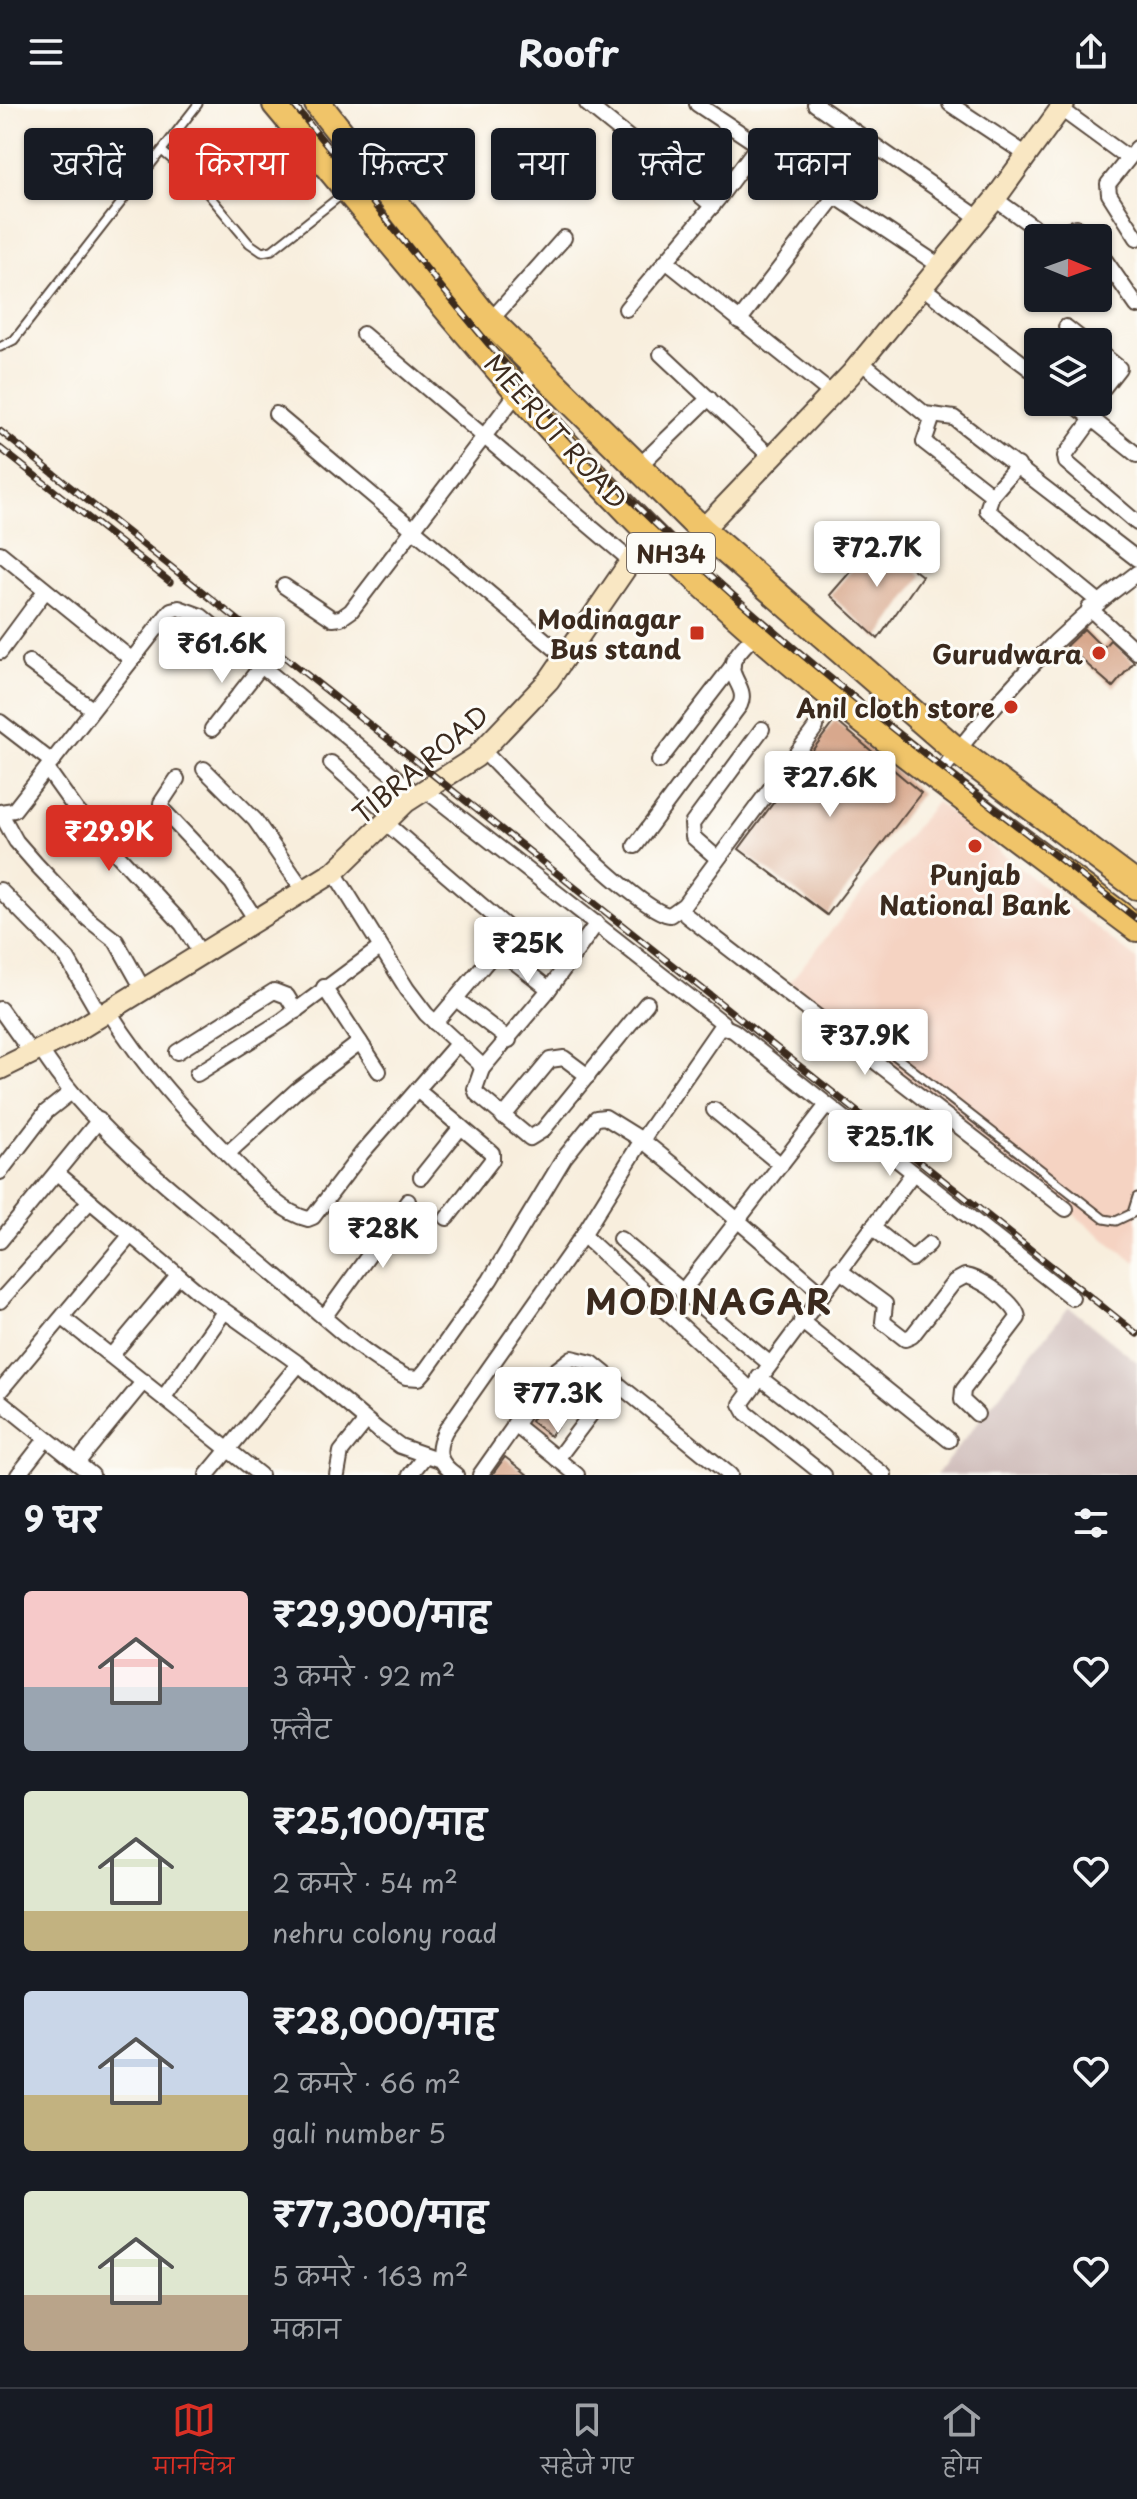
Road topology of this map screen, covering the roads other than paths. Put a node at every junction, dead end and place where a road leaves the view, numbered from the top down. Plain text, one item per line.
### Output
1 (198, 104) edge
2 (276, 104) edge
3 (318, 104) edge
4 (587, 104) edge
5 (697, 104) edge
6 (815, 104) edge
7 (950, 104) edge
8 (1062, 107) edge
9 (748, 138) edge
10 (162, 151) junction
11 (1132, 153) edge
12 (1027, 155) junction
13 (748, 159) edge
14 (332, 170) edge
15 (995, 199) junction
16 (334, 200) edge
17 (357, 200) edge
18 (832, 200) edge
19 (841, 200) edge
20 (713, 206) junction
21 (979, 218) junction
22 (1030, 224) edge
23 (564, 238) dead end
24 (1137, 238) edge
25 (666, 261) junction
26 (940, 266) junction
27 (1112, 270) edge
28 (922, 287) junction
29 (1137, 306) edge
30 (626, 309) dead end
31 (490, 321) junction
32 (739, 321) junction
33 (363, 334) dead end
34 (0, 347) edge
35 (661, 354) dead end
36 (861, 362) junction
37 (1112, 362) edge
38 (1024, 364) edge
39 (537, 367) junction
40 (1112, 377) edge
41 (519, 391) junction
42 (832, 394) junction
43 (709, 398) junction
44 (276, 414) dead end
45 (933, 416) junction
46 (1081, 416) edge
47 (1092, 416) edge
48 (484, 437) junction
49 (1137, 455) edge
50 (771, 457) junction
51 (1018, 465) junction
52 (638, 467) junction
53 (992, 495) junction
54 (1137, 523) edge
55 (702, 530) junction
56 (412, 532) junction
57 (650, 533) junction
58 (0, 554) edge
59 (1137, 559) edge
60 (631, 561) junction
61 (1137, 573) edge
62 (284, 586) dead end
63 (45, 591) junction
64 (1094, 604) junction
65 (758, 631) junction
66 (0, 652) edge
67 (1137, 652) edge
68 (565, 657) junction
69 (131, 659) junction
70 (29, 662) dead end
71 (262, 665) junction
72 (733, 665) junction
73 (92, 709) junction
74 (0, 722) edge
75 (816, 727) dead end
76 (212, 729) dead end
77 (762, 729) dead end
78 (483, 751) junction
79 (957, 751) junction
80 (659, 761) dead end
81 (331, 763) dead end
82 (50, 765) junction
83 (204, 769) dead end
84 (937, 777) junction
85 (177, 779) dead end
86 (420, 792) junction
87 (0, 812) edge
88 (389, 820) junction
89 (635, 846) dead end
90 (717, 858) junction
91 (334, 872) junction
92 (1137, 885) edge
93 (0, 890) edge
94 (304, 891) junction
95 (687, 916) dead end
96 (256, 920) junction
97 (597, 923) junction
98 (1137, 928) edge
99 (380, 948) junction
100 (498, 949) junction
101 (201, 954) junction
102 (324, 987) junction
103 (143, 989) junction
104 (549, 989) junction
105 (456, 999) junction
106 (647, 1003) dead end
107 (0, 1009) edge
108 (296, 1011) junction
109 (104, 1012) junction
110 (849, 1020) dead end
111 (435, 1023) junction
112 (723, 1026) junction
113 (509, 1040) junction
114 (360, 1042) junction
115 (457, 1044) junction
116 (37, 1052) junction
117 (177, 1052) dead end
118 (0, 1069) edge
119 (482, 1069) junction
120 (379, 1071) dead end
121 (197, 1074) dead end
122 (588, 1076) junction
123 (417, 1090) junction
124 (70, 1093) junction
125 (827, 1105) junction
126 (714, 1110) dead end
127 (503, 1117) junction
128 (99, 1120) junction
129 (461, 1127) junction
130 (642, 1140) junction
131 (227, 1154) junction
132 (781, 1165) junction
133 (0, 1172) edge
134 (57, 1173) junction
135 (913, 1173) junction
136 (421, 1177) dead end
137 (1137, 1197) edge
138 (408, 1201) dead end
139 (89, 1202) junction
140 (1066, 1209) dead end
141 (1134, 1212) edge
142 (447, 1218) dead end
143 (738, 1222) junction
144 (872, 1227) junction
145 (583, 1235) junction
146 (129, 1237) junction
147 (620, 1239) dead end
148 (0, 1241) edge
149 (929, 1244) dead end
150 (839, 1270) junction
151 (178, 1276) junction
152 (682, 1292) junction
153 (822, 1293) junction
154 (1072, 1298) dead end
155 (0, 1301) edge
156 (224, 1312) junction
157 (325, 1316) junction
158 (63, 1318) junction
159 (801, 1321) junction
160 (111, 1356) junction
161 (769, 1363) junction
162 (299, 1364) junction
163 (144, 1381) junction
164 (615, 1382) junction
165 (754, 1383) junction
166 (0, 1391) edge
167 (164, 1397) junction
168 (0, 1401) edge
169 (977, 1414) dead end
170 (366, 1421) junction
171 (514, 1424) junction
172 (46, 1439) junction
173 (949, 1440) dead end
174 (230, 1448) junction
175 (425, 1456) junction
176 (557, 1459) junction
177 (440, 1460) junction
178 (77, 1463) junction
179 (18, 1475) edge
180 (92, 1475) edge
181 (207, 1475) edge
182 (260, 1475) edge
183 (337, 1475) edge
184 (410, 1475) edge
185 (456, 1475) edge
186 (480, 1475) edge
187 (577, 1475) edge
188 (730, 1475) edge
189 (824, 1475) edge
190 (884, 1475) edge

1 - 10 lane
2 - 14 highway, MEERUT ROAD / NH34
3 - 31 highway, MEERUT ROAD / NH34
4 - 20 street
5 - 9 street
6 - 21 street
7 - 12 street
8 - 11 street
8 - 12 street
10 - 16 lane
10 - 34 lane
11 - 24 street
12 - 15 street
13 - 20 street
15 - 21 street
15 - 22 street
17 - 41 highway, MEERUT ROAD / NH34
18 - 32 street
19 - 26 street
20 - 25 street
21 - 26 street
23 - 31 street
25 - 30 street
25 - 32 street
26 - 28 street
27 - 29 street
28 - 36 street
28 - 38 street
31 - 39 highway, MEERUT ROAD / NH34
32 - 42 street
33 - 48 street
35 - 43 street
36 - 42 street
36 - 45 street
37 - 40 street
39 - 41 street
39 - 52 highway, MEERUT ROAD / NH34
41 - 48 street
41 - 57 highway, MEERUT ROAD / NH34
42 - 50 street
43 - 50 street
43 - 52 street
44 - 56 street
45 - 51 street
45 - 53 street
46 - 54 street
47 - 49 street
48 - 56 street
48 - 60 street
50 - 55 street
51 - 53 street
51 - 59 street
52 - 55 highway, MEERUT ROAD / NH34
53 - 64 street
55 - 79 highway, MEERUT ROAD / NH34
56 - 62 street
56 - 68 street
57 - 60 street, TIBRA ROAD
57 - 65 highway, MEERUT ROAD / NH34
58 - 63 street
60 - 68 street, TIBRA ROAD
61 - 64 street
63 - 66 street
63 - 69 street
64 - 67 street
64 - 79 street
65 - 72 street
65 - 84 highway, MEERUT ROAD / NH34
68 - 78 street, TIBRA ROAD
69 - 71 street
69 - 73 street
70 - 73 street
71 - 76 street
71 - 86 street
72 - 80 street
72 - 89 street
73 - 82 street
74 - 82 street
75 - 90 street
77 - 90 street
78 - 86 street, TIBRA ROAD
78 - 90 street
79 - 84 street
79 - 92 highway, MEERUT ROAD / NH34
81 - 88 street
82 - 87 street
82 - 101 street
83 - 94 street
84 - 98 highway, MEERUT ROAD / NH34
85 - 96 street
86 - 88 street, TIBRA ROAD
86 - 97 street
87 - 103 street
88 - 91 street, TIBRA ROAD
88 - 100 street
91 - 94 street, TIBRA ROAD
91 - 99 street
93 - 109 street
94 - 96 street, TIBRA ROAD
95 - 140 street
96 - 101 street, TIBRA ROAD
97 - 104 street
97 - 112 street
99 - 102 street
99 - 111 street
100 - 104 street
100 - 105 street
101 - 103 street, TIBRA ROAD
102 - 108 street
102 - 114 street
103 - 109 street, TIBRA ROAD
104 - 113 street
105 - 111 street
105 - 113 street
106 - 122 street
107 - 116 street
108 - 117 street
108 - 121 street
109 - 116 street, TIBRA ROAD
109 - 131 street
110 - 141 lane
111 - 115 street
112 - 125 street
112 - 130 street
113 - 119 street
114 - 120 street
114 - 131 street
115 - 119 street
115 - 123 street
116 - 118 street, TIBRA ROAD
116 - 124 street
119 - 127 street
122 - 127 street
122 - 127 street
123 - 129 street
123 - 131 street
124 - 128 street
124 - 133 street
125 - 132 street
125 - 135 street
126 - 132 street
128 - 134 street
128 - 157 street
129 - 136 street
129 - 142 street
130 - 143 street
130 - 145 street
130 - 157 street
132 - 143 street
134 - 139 street
134 - 148 street
135 - 144 street
135 - 154 street
137 - 141 lane
138 - 157 street
139 - 146 street
139 - 155 street
143 - 152 street
143 - 153 street
144 - 149 street
144 - 150 street
145 - 165 street
145 - 177 street
146 - 151 street
146 - 158 street
147 - 152 street
150 - 153 street
150 - 169 street
151 - 156 street
151 - 160 street
152 - 161 street
153 - 159 street
156 - 162 street
156 - 167 street
158 - 160 street
158 - 166 street
159 - 161 street
159 - 173 street
160 - 163 street
161 - 165 street
162 - 170 street
162 - 174 street
163 - 167 street
163 - 178 street
164 - 171 street
164 - 176 street
164 - 188 street
165 - 189 street
165 - 190 street
167 - 174 street
168 - 172 street
170 - 175 street
170 - 183 street
171 - 176 street
171 - 186 street
172 - 178 street
172 - 179 street
174 - 181 street
174 - 182 street
175 - 177 street
175 - 184 street
176 - 187 street
177 - 185 street
178 - 180 street

